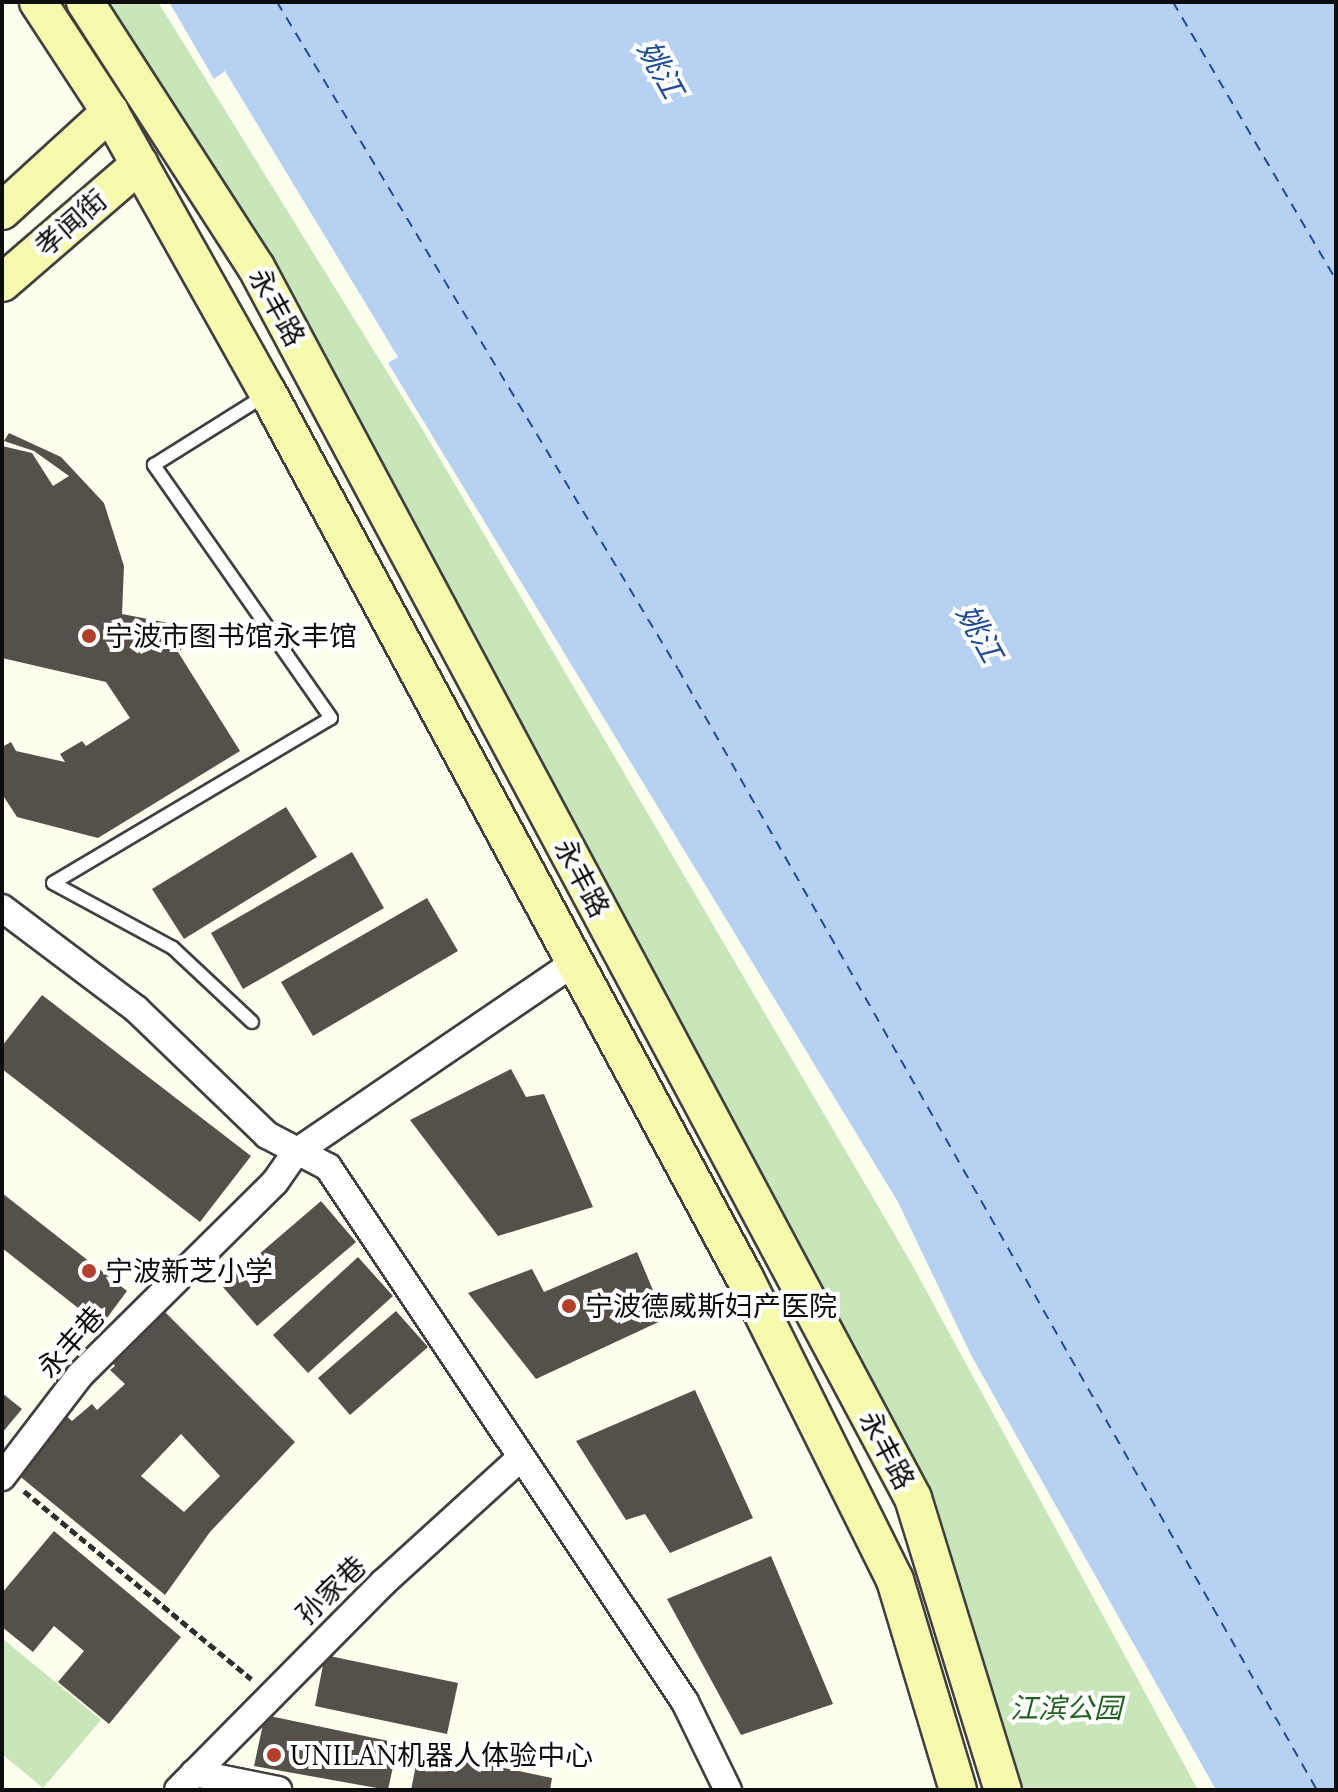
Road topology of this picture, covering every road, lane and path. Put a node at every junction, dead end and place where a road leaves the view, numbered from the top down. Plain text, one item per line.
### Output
1 (38, 2) edge
2 (85, 2) edge
3 (110, 112) junction
4 (140, 164) junction
5 (2, 211) edge
6 (2, 283) edge
7 (268, 393) junction
8 (2, 908) edge
9 (575, 962) junction
10 (252, 1022) dead end
11 (295, 1153) junction
12 (519, 1459) junction
13 (3, 1476) edge
14 (270, 1695) junction
15 (186, 1781) edge
16 (278, 1790) edge
17 (728, 1790) edge
18 (958, 1790) edge
19 (1003, 1790) edge

1 - 3 main road, 永丰路
2 - 19 main road, 永丰路
3 - 4 main road, 永丰路
3 - 5 main road, 孝闻街
4 - 6 main road, 孝闻街
4 - 7 main road, 永丰路
7 - 9 main road, 永丰路
7 - 10 lane
8 - 11 street
9 - 11 street, 永丰巷
9 - 18 main road, 永丰路
11 - 12 street
11 - 13 street, 永丰巷
12 - 14 street, 孙家巷
12 - 17 street
13 - 14 path
14 - 15 street, 孙家巷
15 - 16 street, 孙家巷

